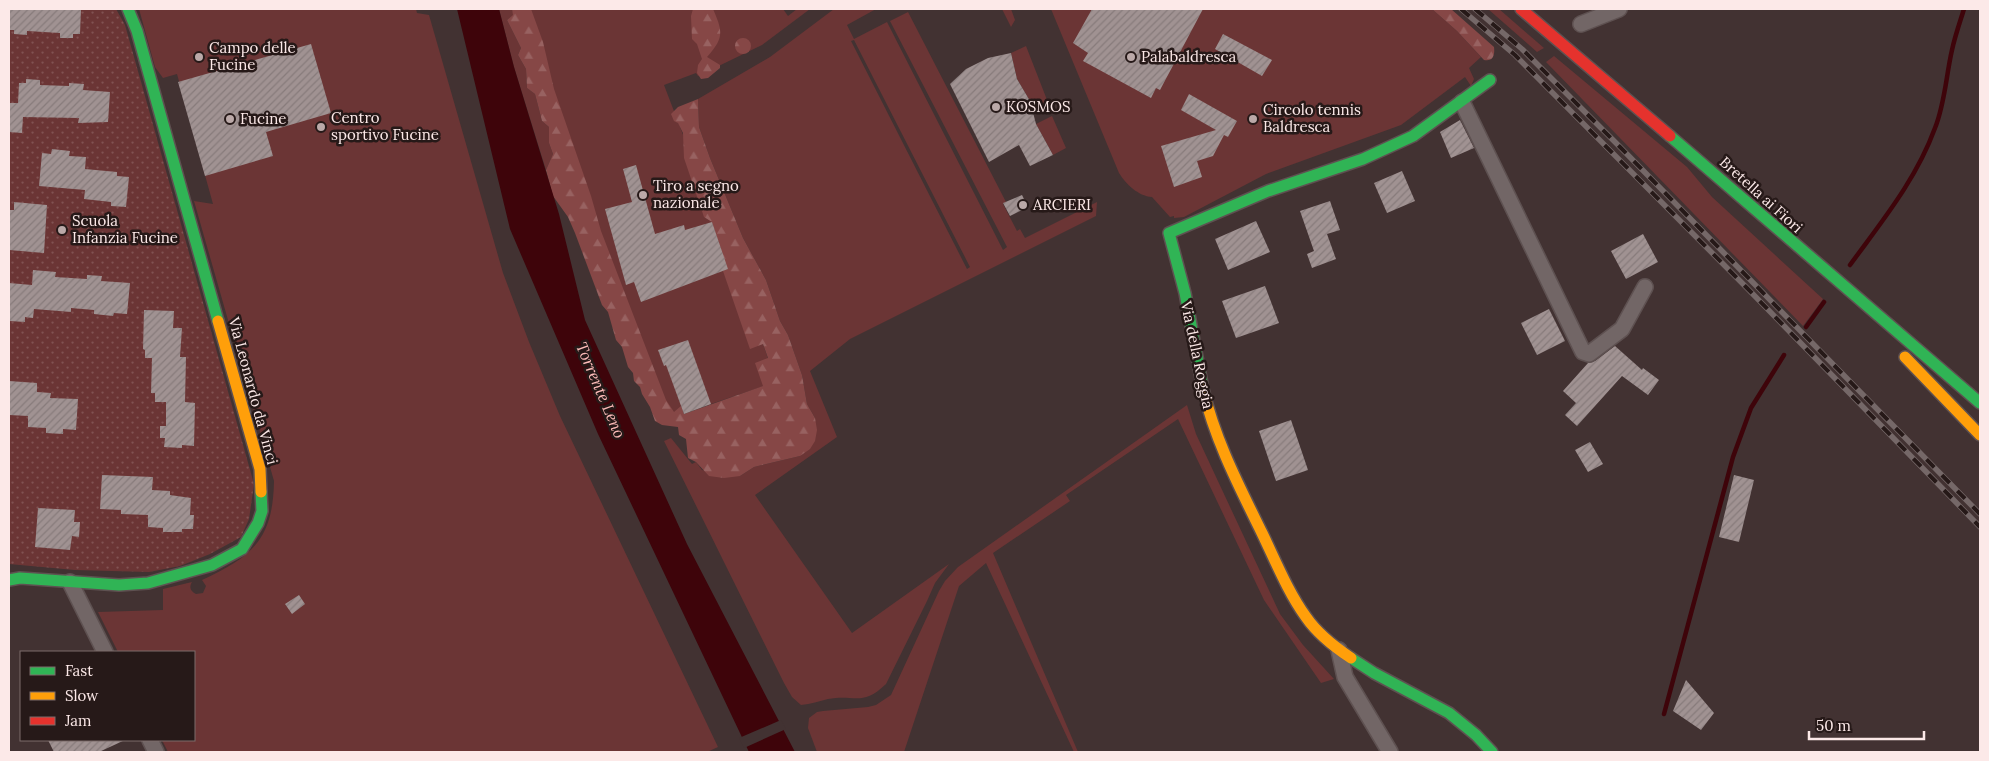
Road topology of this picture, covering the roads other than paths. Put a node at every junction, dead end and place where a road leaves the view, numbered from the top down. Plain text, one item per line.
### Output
1 (128, 9) edge
2 (1521, 9) edge
3 (1619, 9) edge
4 (1581, 24) dead end
5 (1490, 80) dead end
6 (1462, 102) junction
7 (1830, 277) junction
8 (1645, 287) dead end
9 (1980, 403) edge
10 (1980, 435) edge
11 (9, 580) edge
12 (70, 582) junction
13 (1338, 650) junction
14 (105, 651) edge
15 (1390, 752) edge
16 (1492, 752) edge

1 - 12 street, Via Leonardo da Vinci
2 - 7 street, Bretella ai Fiori
3 - 4 street
5 - 6 street, Via della Roggia
6 - 8 street
6 - 13 street, Via della Roggia
7 - 9 street, Bretella ai Fiori
7 - 10 street
11 - 12 street, Via Leonardo da Vinci
12 - 14 street
13 - 15 street
13 - 16 street

